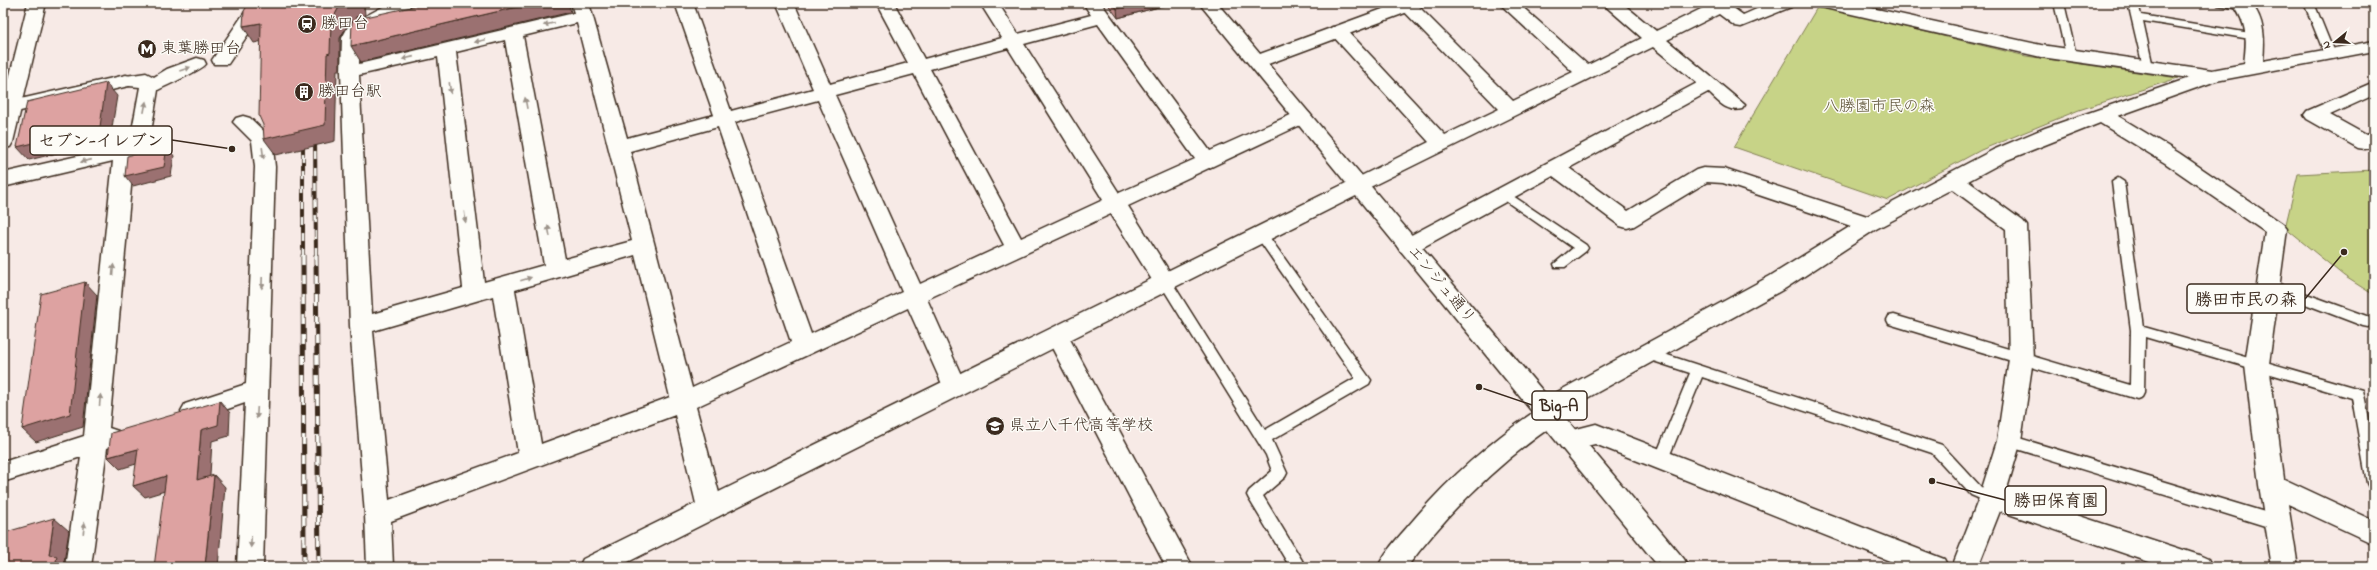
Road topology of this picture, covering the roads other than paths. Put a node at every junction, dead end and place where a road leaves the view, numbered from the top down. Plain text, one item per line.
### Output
1 (37, 3) edge
2 (260, 3) edge
3 (403, 3) edge
4 (684, 3) edge
5 (785, 3) edge
6 (885, 3) edge
7 (989, 3) edge
8 (1208, 3) edge
9 (1508, 3) edge
10 (1611, 3) edge
11 (1785, 3) edge
12 (1825, 3) edge
13 (2059, 3) edge
14 (2133, 3) edge
15 (2222, 3) edge
16 (2310, 3) edge
17 (2358, 3) edge
18 (1409, 4) edge
19 (1721, 4) edge
20 (2243, 5) edge
21 (2374, 6) edge
22 (582, 9) edge
23 (1098, 10) edge
24 (2136, 17) junction
25 (1338, 31) junction
26 (513, 33) junction
27 (2256, 37) junction
28 (1655, 39) junction
29 (1013, 41) junction
30 (2374, 46) edge
31 (446, 49) junction
32 (2356, 51) junction
33 (2071, 55) junction
34 (2330, 55) junction
35 (221, 60) dead end
36 (1256, 62) junction
37 (197, 64) dead end
38 (2374, 64) edge
39 (919, 66) junction
40 (2148, 67) junction
41 (2254, 68) junction
42 (350, 72) junction
43 (1586, 73) junction
44 (2212, 76) junction
45 (1709, 84) junction
46 (149, 87) junction
47 (2374, 88) edge
48 (824, 92) junction
49 (1735, 105) dead end
50 (7, 108) edge
51 (1511, 110) junction
52 (2101, 115) junction
53 (1302, 117) junction
54 (724, 118) junction
55 (243, 122) dead end
56 (2374, 139) edge
57 (3, 142) edge
58 (1442, 144) junction
59 (619, 147) junction
60 (124, 152) junction
61 (1206, 160) junction
62 (1554, 167) junction
63 (3, 180) edge
64 (1953, 180) junction
65 (2118, 182) dead end
66 (1358, 186) junction
67 (1504, 194) junction
68 (1115, 202) junction
69 (1869, 224) junction
70 (1261, 234) junction
71 (643, 245) junction
72 (1408, 246) junction
73 (1016, 248) junction
74 (1560, 264) dead end
75 (556, 270) junction
76 (1165, 282) junction
77 (2268, 285) junction
78 (503, 286) junction
79 (474, 292) junction
80 (914, 294) junction
81 (1894, 320) dead end
82 (2368, 322) dead end
83 (361, 326) junction
84 (2138, 330) junction
85 (1057, 336) junction
86 (804, 346) junction
87 (1646, 353) junction
88 (2021, 360) junction
89 (2257, 364) junction
90 (1698, 371) junction
91 (954, 386) junction
92 (258, 390) junction
93 (684, 402) junction
94 (1547, 412) junction
95 (170, 418) edge
96 (133, 430) edge
97 (1263, 438) junction
98 (1570, 440) junction
99 (2009, 441) junction
100 (96, 442) junction
101 (531, 458) junction
102 (1661, 460) junction
103 (3, 472) edge
104 (2374, 483) edge
105 (2272, 485) junction
106 (1992, 498) junction
107 (710, 508) junction
108 (378, 515) junction
109 (2278, 523) junction
110 (2374, 533) edge
111 (78, 567) edge
112 (250, 567) edge
113 (380, 567) edge
114 (592, 567) edge
115 (1180, 567) edge
116 (1298, 567) edge
117 (1391, 567) edge
118 (1675, 567) edge
119 (1935, 567) edge
120 (1965, 567) edge
121 (2199, 567) edge
122 (2285, 567) edge

1 - 50 main road
2 - 35 main road
3 - 42 main road
4 - 54 main road
5 - 48 main road
6 - 39 main road
7 - 29 main road
8 - 36 main road, エンジュ通り
9 - 43 main road
10 - 28 main road
11 - 19 main road
12 - 33 main road
13 - 33 lane
14 - 24 lane
15 - 20 lane
16 - 34 lane
17 - 21 lane
18 - 25 main road
18 - 51 main road
19 - 28 main road
20 - 27 main road
22 -> 26 main road
22 - 59 main road
23 - 29 main road
23 - 61 main road
24 - 27 lane
24 - 40 lane
25 - 36 main road
25 - 58 main road
26 -> 31 main road
75 -> 26 main road
27 - 41 main road
28 - 43 main road
28 - 45 main road
29 - 39 main road
29 - 68 main road
30 - 32 main road
31 -> 42 main road
31 -> 79 main road
32 - 34 main road
32 - 38 main road
33 - 40 main road
34 - 41 main road
36 - 53 main road, エンジュ通り
46 -> 37 main road
39 - 48 main road
39 - 73 main road
40 - 44 main road
41 - 44 main road
42 - 83 main road
43 - 51 main road
44 - 52 main road
45 - 49 main road
45 - 62 main road
46 - 50 main road
60 -> 46 main road
47 - 56 main road
48 - 54 main road
48 - 80 main road
50 - 57 main road
51 - 58 main road
52 - 64 main road
52 - 77 main road
53 - 61 main road
53 - 66 main road, エンジュ通り
54 - 59 main road
54 - 86 main road
55 -> 92 main road
58 - 66 main road
59 - 71 main road
60 -> 63 main road
100 -> 60 main road
61 - 68 main road
62 - 67 main road
62 - 69 main road
64 - 69 main road
64 - 88 main road
65 - 84 lane
66 - 70 main road
66 - 72 main road, エンジュ通り
67 - 72 main road
67 - 74 lane
68 - 73 main road
68 - 76 main road
69 - 87 main road
70 - 76 main road
70 - 97 lane
71 - 75 main road
71 - 93 main road
72 - 94 main road, エンジュ通り
73 - 80 main road
78 -> 75 main road
76 - 85 main road
76 - 97 lane
77 - 82 lane
77 - 89 main road
78 - 79 main road
78 - 101 main road
79 - 83 main road
80 - 86 main road
80 - 91 main road
81 - 88 lane
83 - 108 main road
84 - 88 lane
84 - 89 lane
85 - 91 main road
85 - 115 main road
86 - 93 main road
87 - 90 lane
87 - 94 main road
88 - 99 main road
89 - 104 lane
89 - 105 main road
90 - 102 lane
90 - 106 lane
91 - 107 main road
92 - 95 main road
92 -> 112 main road
93 - 101 main road
93 - 107 main road
94 - 98 main road, エンジュ通り
94 - 117 main road
96 - 100 main road
97 - 116 lane
98 - 102 main road
98 - 118 main road, エンジュ通り
99 - 106 main road
99 - 109 lane
100 - 103 main road
111 -> 100 main road
101 - 108 main road
102 - 119 main road
105 - 109 main road
105 - 110 main road
106 - 120 main road
106 - 121 main road
107 - 114 main road
108 - 113 main road
109 - 122 main road

